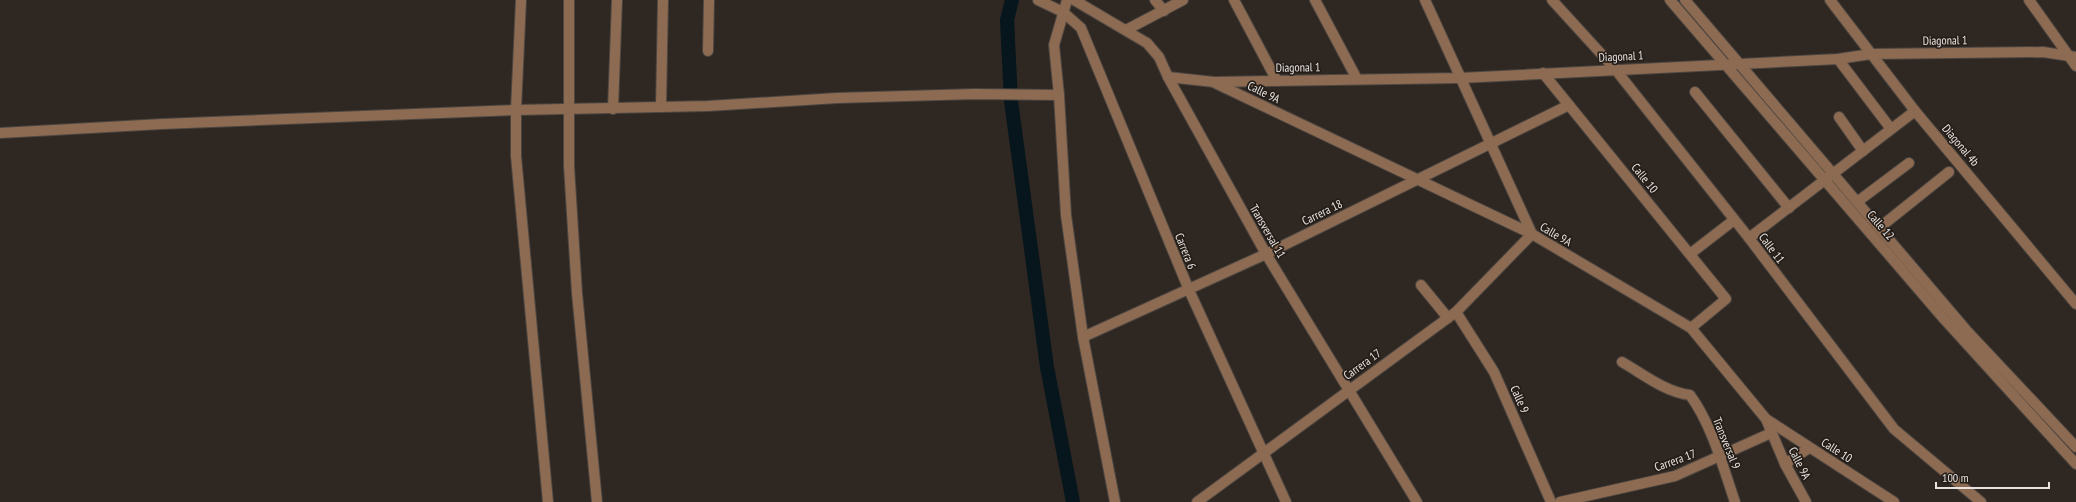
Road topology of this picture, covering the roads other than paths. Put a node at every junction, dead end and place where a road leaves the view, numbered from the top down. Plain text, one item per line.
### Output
1 (521, 0) edge
2 (569, 0) edge
3 (617, 0) edge
4 (663, 0) edge
5 (708, 0) edge
6 (1038, 0) edge
7 (1067, 0) edge
8 (1074, 0) edge
9 (1155, 0) edge
10 (1183, 0) edge
11 (1234, 0) edge
12 (1315, 0) edge
13 (1425, 0) edge
14 (1552, 0) edge
15 (1670, 0) edge
16 (1685, 0) edge
17 (1830, 0) edge
18 (2029, 0) edge
19 (1164, 11) junction
20 (1063, 12) junction
21 (1126, 30) junction
22 (708, 51) dead end
23 (1871, 54) junction
24 (2072, 57) edge
25 (1838, 58) junction
26 (1724, 63) junction
27 (1739, 63) junction
28 (2076, 66) edge
29 (1615, 69) junction
30 (1543, 73) junction
31 (1168, 77) junction
32 (1460, 78) junction
33 (1357, 79) junction
34 (1277, 81) junction
35 (1214, 82) junction
36 (1695, 92) dead end
37 (1059, 96) junction
38 (1569, 105) junction
39 (661, 108) junction
40 (613, 109) junction
41 (516, 110) junction
42 (568, 110) junction
43 (1915, 111) junction
44 (1839, 117) dead end
45 (1891, 129) junction
46 (0, 133) edge
47 (1491, 144) junction
48 (1863, 151) junction
49 (1909, 164) dead end
50 (1949, 172) dead end
51 (1829, 177) junction
52 (1418, 179) junction
53 (1857, 202) junction
54 (1789, 208) junction
55 (1734, 220) junction
56 (1879, 228) junction
57 (1532, 234) junction
58 (1749, 238) junction
59 (1894, 253) junction
60 (1266, 254) junction
61 (1690, 254) junction
62 (1421, 285) dead end
63 (1189, 290) junction
64 (2076, 304) edge
65 (1452, 315) junction
66 (1691, 328) junction
67 (1083, 337) junction
68 (1988, 361) junction
69 (1622, 362) dead end
70 (1349, 390) junction
71 (1766, 420) junction
72 (1771, 433) junction
73 (1809, 448) junction
74 (2076, 448) edge
75 (1263, 454) junction
76 (1719, 457) junction
77 (2074, 458) edge
78 (1785, 464) junction
79 (548, 502) edge
80 (597, 502) edge
81 (1115, 502) edge
82 (1197, 502) edge
83 (1286, 502) edge
84 (1417, 502) edge
85 (1551, 502) edge
86 (1560, 502) edge
87 (1735, 502) edge
88 (1806, 502) edge
89 (1894, 502) edge
90 (1981, 502) edge

1 - 41 street
2 - 42 street
3 - 40 street
4 - 39 street
5 - 22 street
6 - 20 street, Carrera 6
7 - 20 street
8 - 21 street, Transversal 11
9 - 19 street
10 - 19 street
11 - 34 street
12 - 33 street
13 - 32 street
14 - 29 street, Calle 11
15 - 26 street, Calle 12
16 - 27 street, Calle 12
17 - 23 street, Diagonal 4b
18 - 24 street
19 - 21 street
20 - 37 street
20 - 63 street, Carrera 6
21 - 31 street, Transversal 11
23 - 24 street, Diagonal 1
23 - 25 street, Diagonal 1
23 - 43 street, Diagonal 4b
24 - 28 street
25 - 27 street, Diagonal 1
25 - 45 street
26 - 27 street, Diagonal 1
26 - 29 street, Diagonal 1
26 - 51 street, Calle 12
27 - 51 street, Calle 12
29 - 30 street, Diagonal 1
29 - 55 street, Calle 11
30 - 32 street, Diagonal 1
30 - 38 street, Calle 10
31 - 35 street, Diagonal 1
31 - 60 street, Transversal 11
32 - 33 street, Diagonal 1
32 - 47 street
33 - 34 street, Diagonal 1
34 - 35 street, Diagonal 1
35 - 52 street, Calle 9A
36 - 54 street
37 - 39 street
37 - 67 street
38 - 47 street, Carrera 18
38 - 61 street, Calle 10
39 - 40 street
40 - 42 street
41 - 42 street
41 - 46 street
41 - 79 street
42 - 80 street
43 - 45 street
43 - 64 street, Diagonal 4b
44 - 48 street
45 - 48 street
47 - 52 street, Carrera 18
47 - 57 street
48 - 51 street
49 - 53 street
50 - 56 street
51 - 53 street, Calle 12
51 - 54 street
51 - 59 street, Calle 12
52 - 57 street, Calle 9A
52 - 60 street, Carrera 18
53 - 56 street, Calle 12
54 - 58 street
55 - 58 street, Calle 11
55 - 61 street
56 - 59 street, Calle 12
57 - 65 street, Carrera 17
57 - 66 street, Calle 9A
58 - 90 street, Calle 11
59 - 68 street, Calle 12
60 - 63 street, Carrera 18
60 - 70 street, Transversal 11
61 - 66 street, Calle 10
62 - 65 street, Calle 9
63 - 67 street, Carrera 18
63 - 75 street, Carrera 6
65 - 70 street, Carrera 17
65 - 85 street, Calle 9
66 - 71 street, Calle 9A
67 - 81 street
68 - 74 street, Calle 12
68 - 77 street, Calle 12
69 - 76 street, Transversal 9
70 - 75 street, Carrera 17
70 - 84 street, Transversal 11
71 - 72 street, Calle 9A
71 - 73 street, Calle 10
72 - 76 street, Carrera 17
72 - 78 street, Calle 9A
73 - 78 street
73 - 89 street, Calle 10
75 - 82 street, Carrera 17
75 - 83 street, Carrera 6
76 - 86 street, Carrera 17
76 - 87 street, Transversal 9
78 - 88 street, Calle 9A

